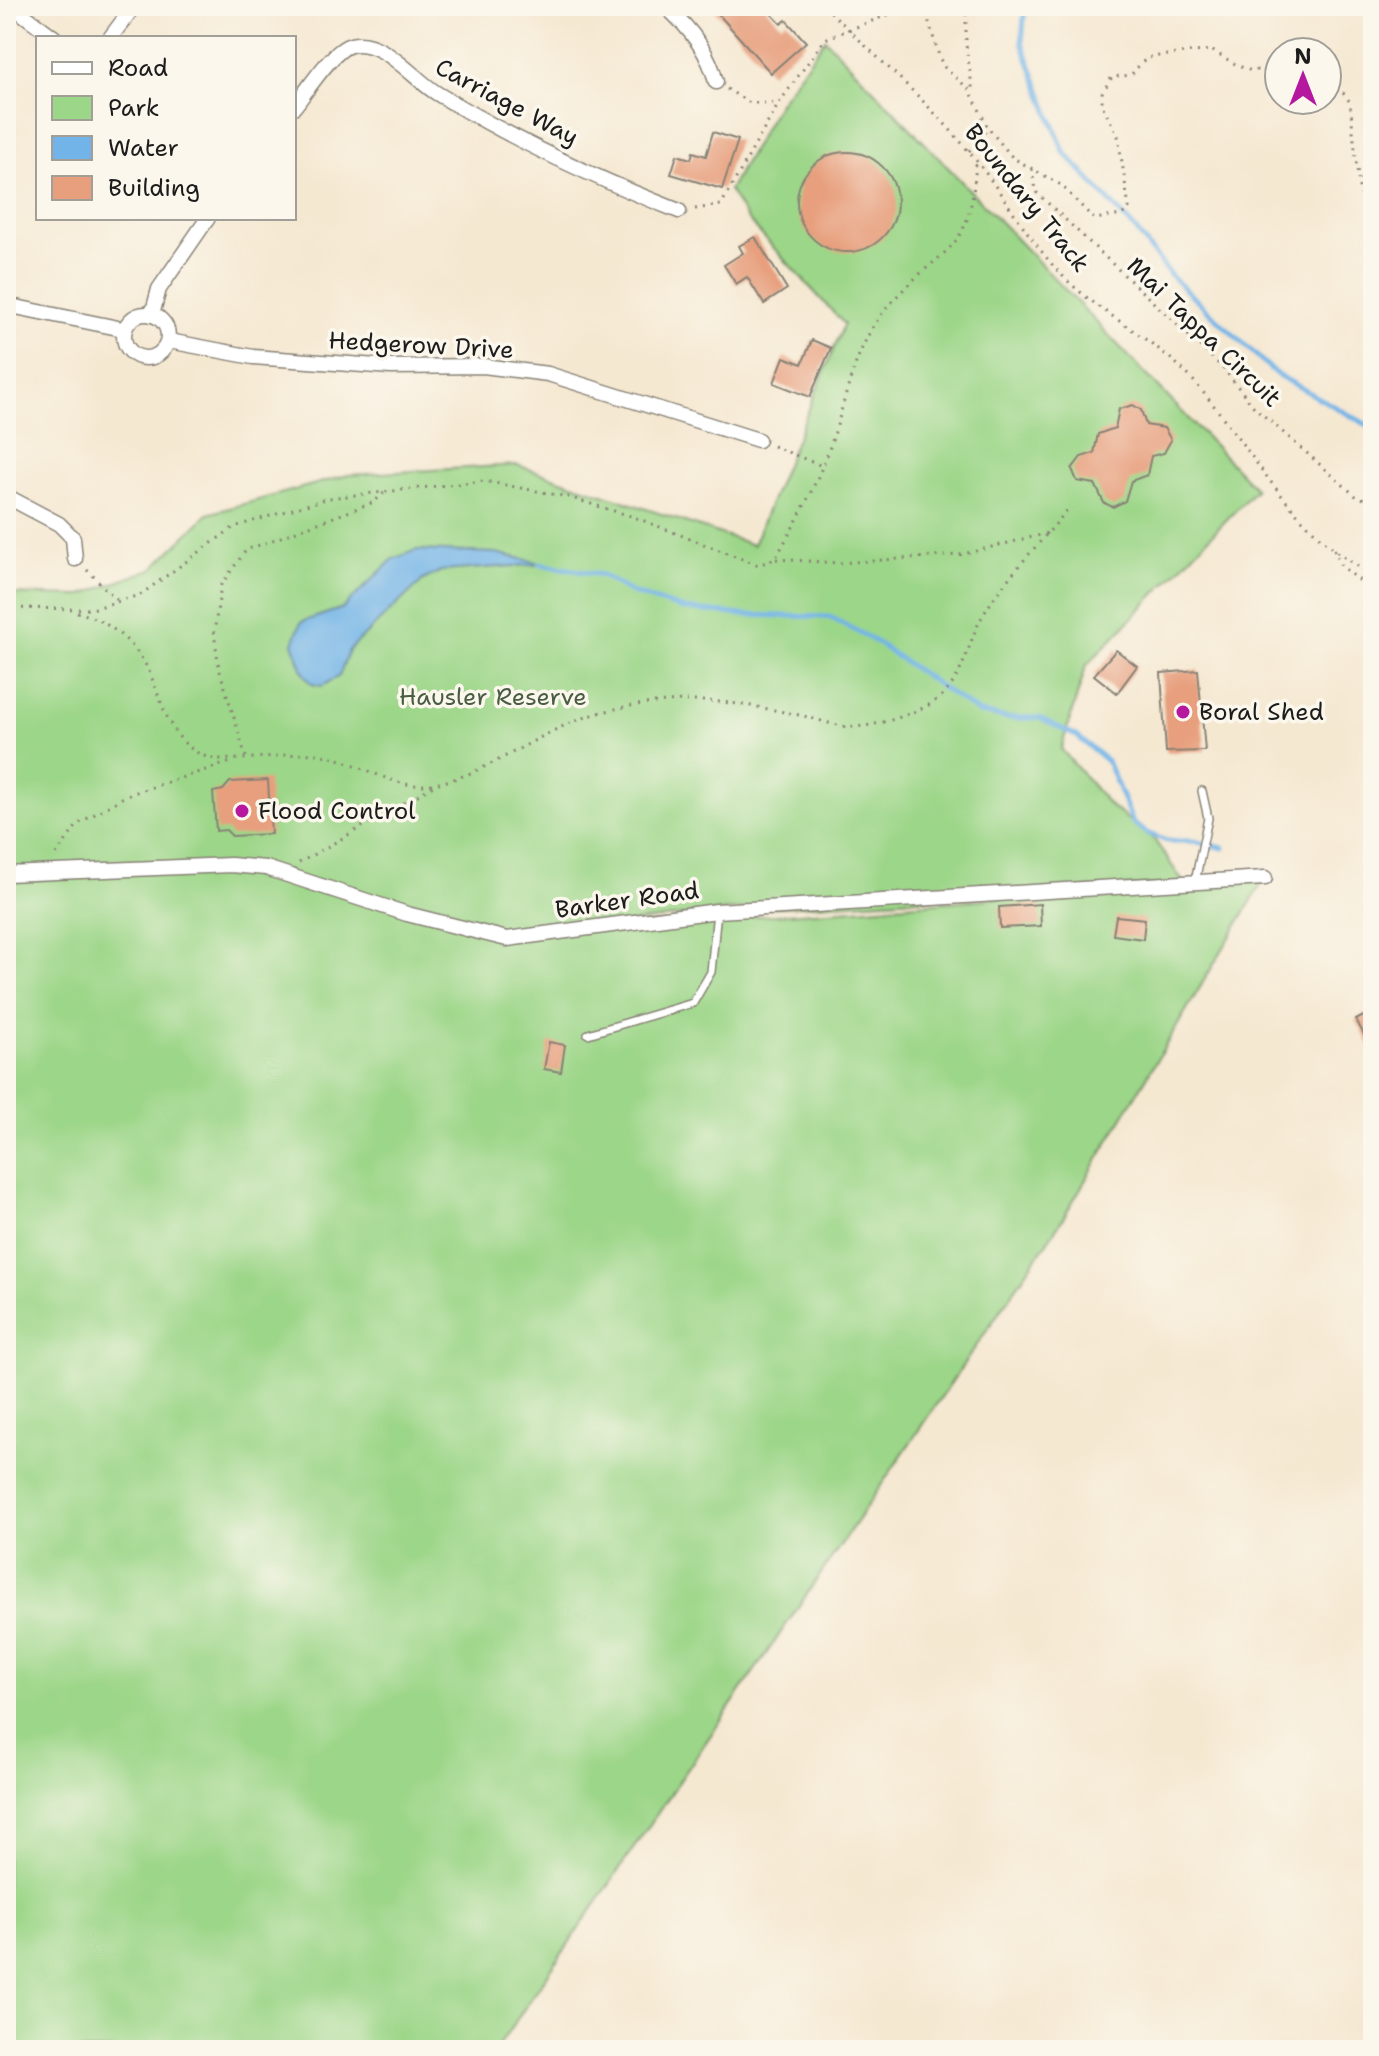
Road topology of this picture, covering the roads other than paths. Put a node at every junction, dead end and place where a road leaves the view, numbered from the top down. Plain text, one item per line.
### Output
1 (12, 6) edge
2 (134, 6) edge
3 (665, 6) edge
4 (52, 36) edge
5 (112, 36) edge
6 (716, 82) road end
7 (296, 105) edge
8 (679, 211) road end
9 (207, 220) edge
10 (6, 305) edge
11 (152, 315) junction
12 (123, 329) junction
13 (169, 341) junction
14 (758, 440) road end
15 (6, 496) edge
16 (75, 559) road end
17 (1202, 791) dead end
18 (6, 874) edge
19 (1265, 878) dead end
20 (1195, 882) junction
21 (717, 911) junction
22 (588, 1034) dead end

1 - 4 street
2 - 5 street
3 - 6 street
7 - 8 street, Carriage Way
9 - 11 street
10 - 12 street
11 - 12 street
11 - 13 street
12 - 13 street
13 - 14 street, Hedgerow Drive
15 - 16 street
17 - 20 lane
18 - 21 street, Barker Road
19 - 20 street, Barker Road
20 - 21 street, Barker Road
21 - 22 lane

